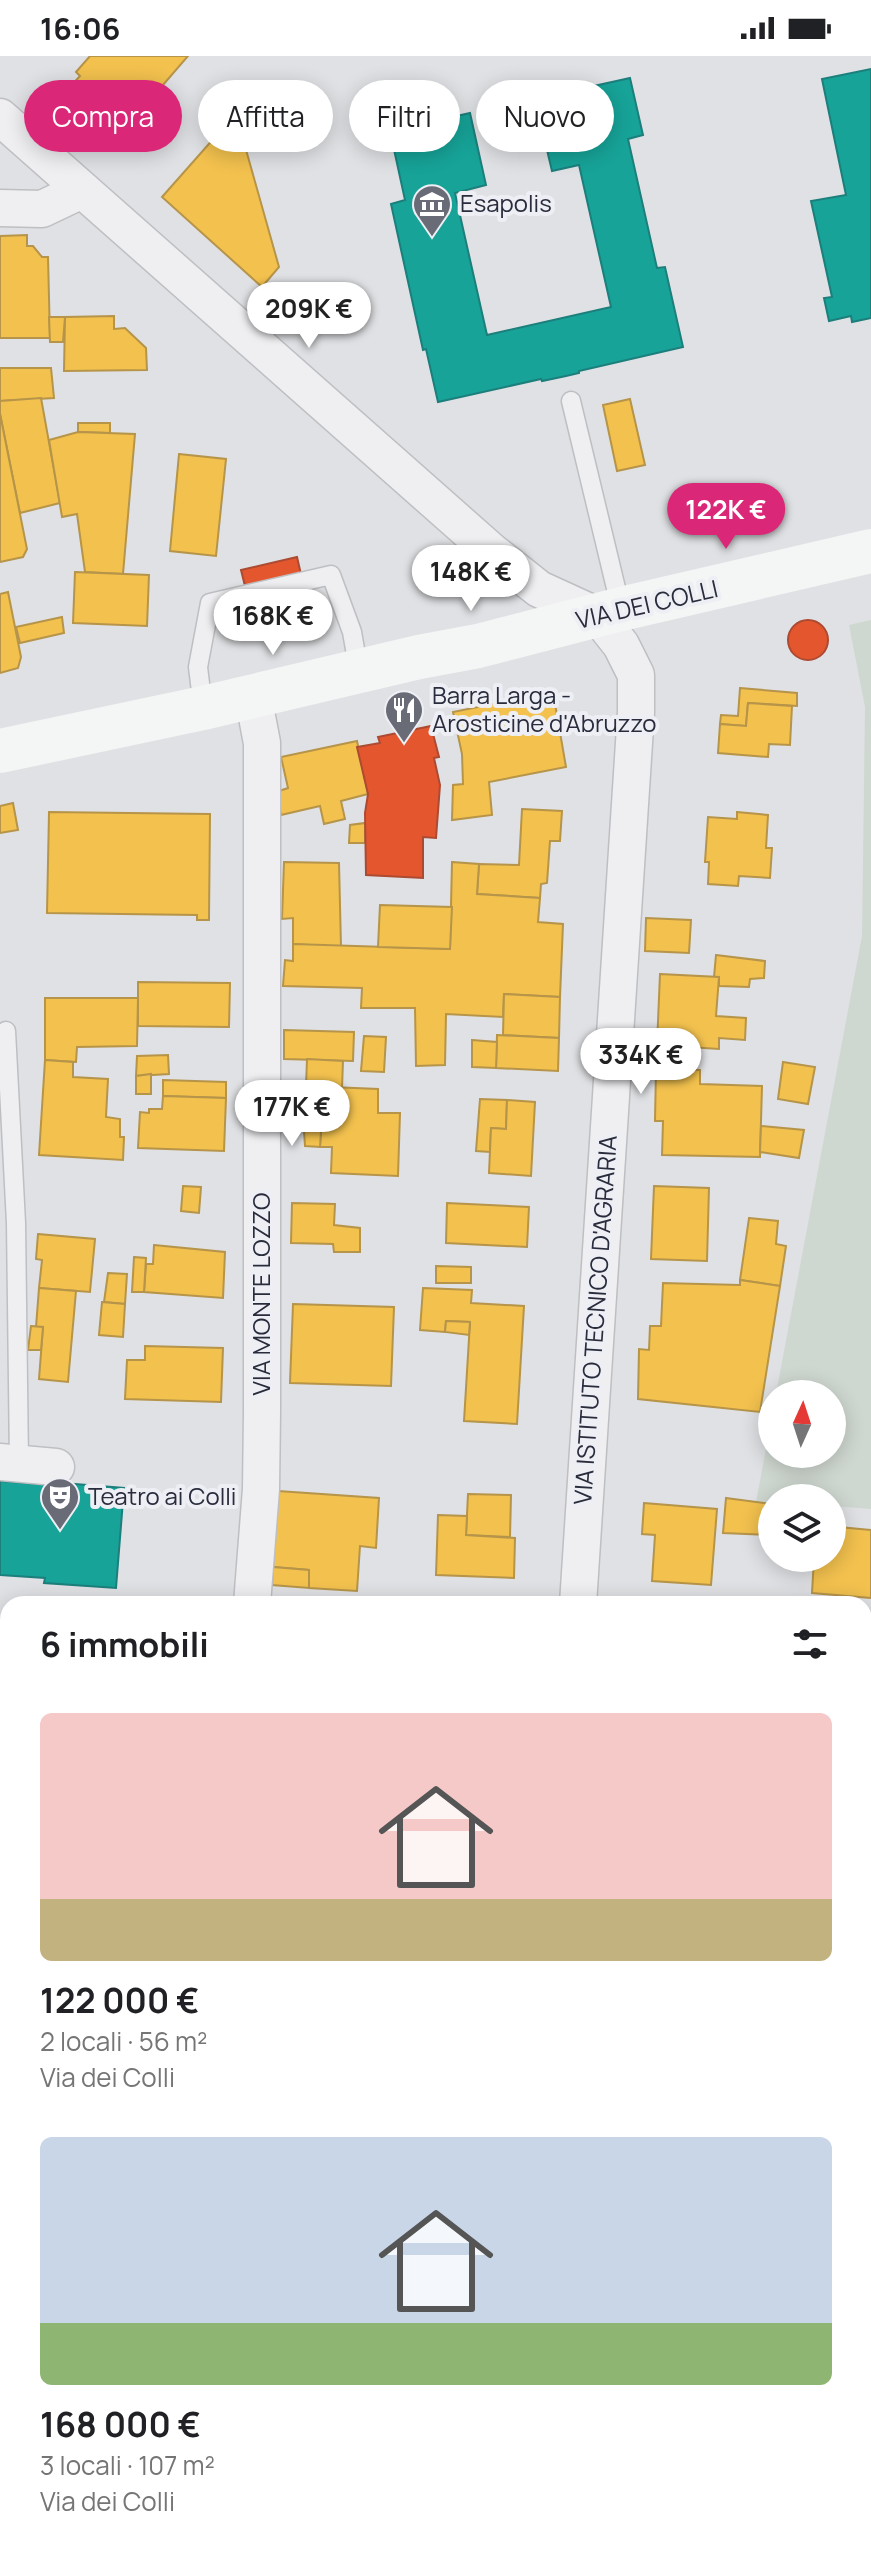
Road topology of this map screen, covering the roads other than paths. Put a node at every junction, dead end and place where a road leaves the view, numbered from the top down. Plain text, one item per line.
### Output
1 (1, 119) edge
2 (82, 190) junction
3 (0, 208) edge
4 (571, 401) dead end
5 (871, 551) edge
6 (610, 612) junction
7 (359, 672) junction
8 (253, 696) junction
9 (203, 708) junction
10 (0, 751) edge
11 (6, 1031) dead end
12 (9, 1463) edge
13 (56, 1467) dead end
14 (253, 1596) edge
15 (579, 1596) edge

1 - 2 street
2 - 3 street
2 - 6 street
4 - 6 lane
5 - 6 main road, VIA DEI COLLI
6 - 7 main road, VIA DEI COLLI
6 - 15 street, VIA ISTITUTO TECNICO D'AGRARIA
7 - 8 main road, VIA DEI COLLI
7 - 9 lane
8 - 9 main road, VIA DEI COLLI
8 - 14 street, VIA MONTE LOZZO
9 - 10 main road, VIA DEI COLLI
11 - 12 lane
12 - 13 street

